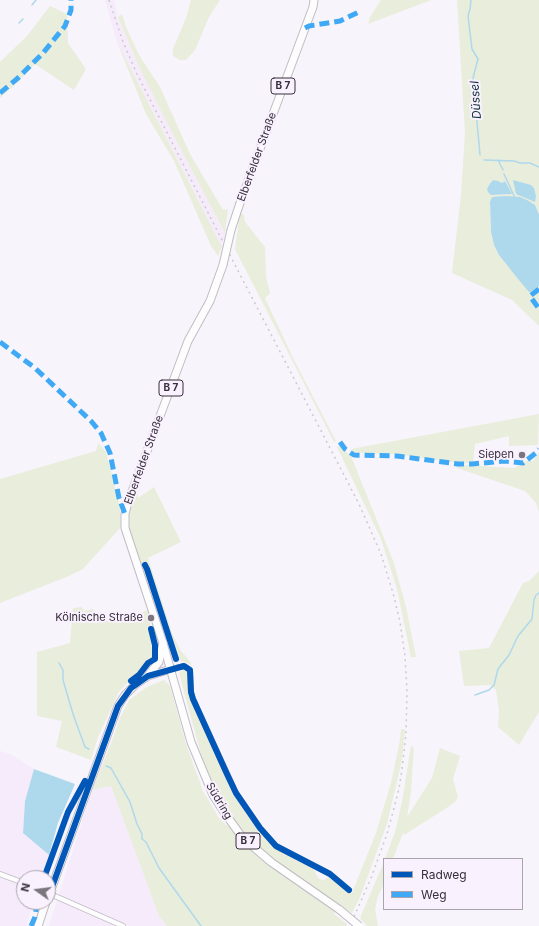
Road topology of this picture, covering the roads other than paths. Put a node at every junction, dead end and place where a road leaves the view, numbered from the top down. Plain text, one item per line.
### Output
1 (314, 0) edge
2 (163, 643) junction
3 (171, 669) junction
4 (148, 676) junction
5 (56, 873) edge
6 (0, 874) edge
7 (16, 880) edge
8 (349, 890) dead end
9 (56, 898) edge
10 (43, 910) edge
11 (38, 926) edge
12 (123, 926) edge
13 (359, 926) edge

1 - 2 main road, Elberfelder Straße / B 7, bridge
2 - 3 main road, Elberfelder Straße / B 7
2 - 4 main road
3 - 4 main road
3 - 8 street
3 - 13 main road, Südring / B 7, bridge
4 - 5 main road
6 - 7 street
9 - 12 street
10 - 11 main road

